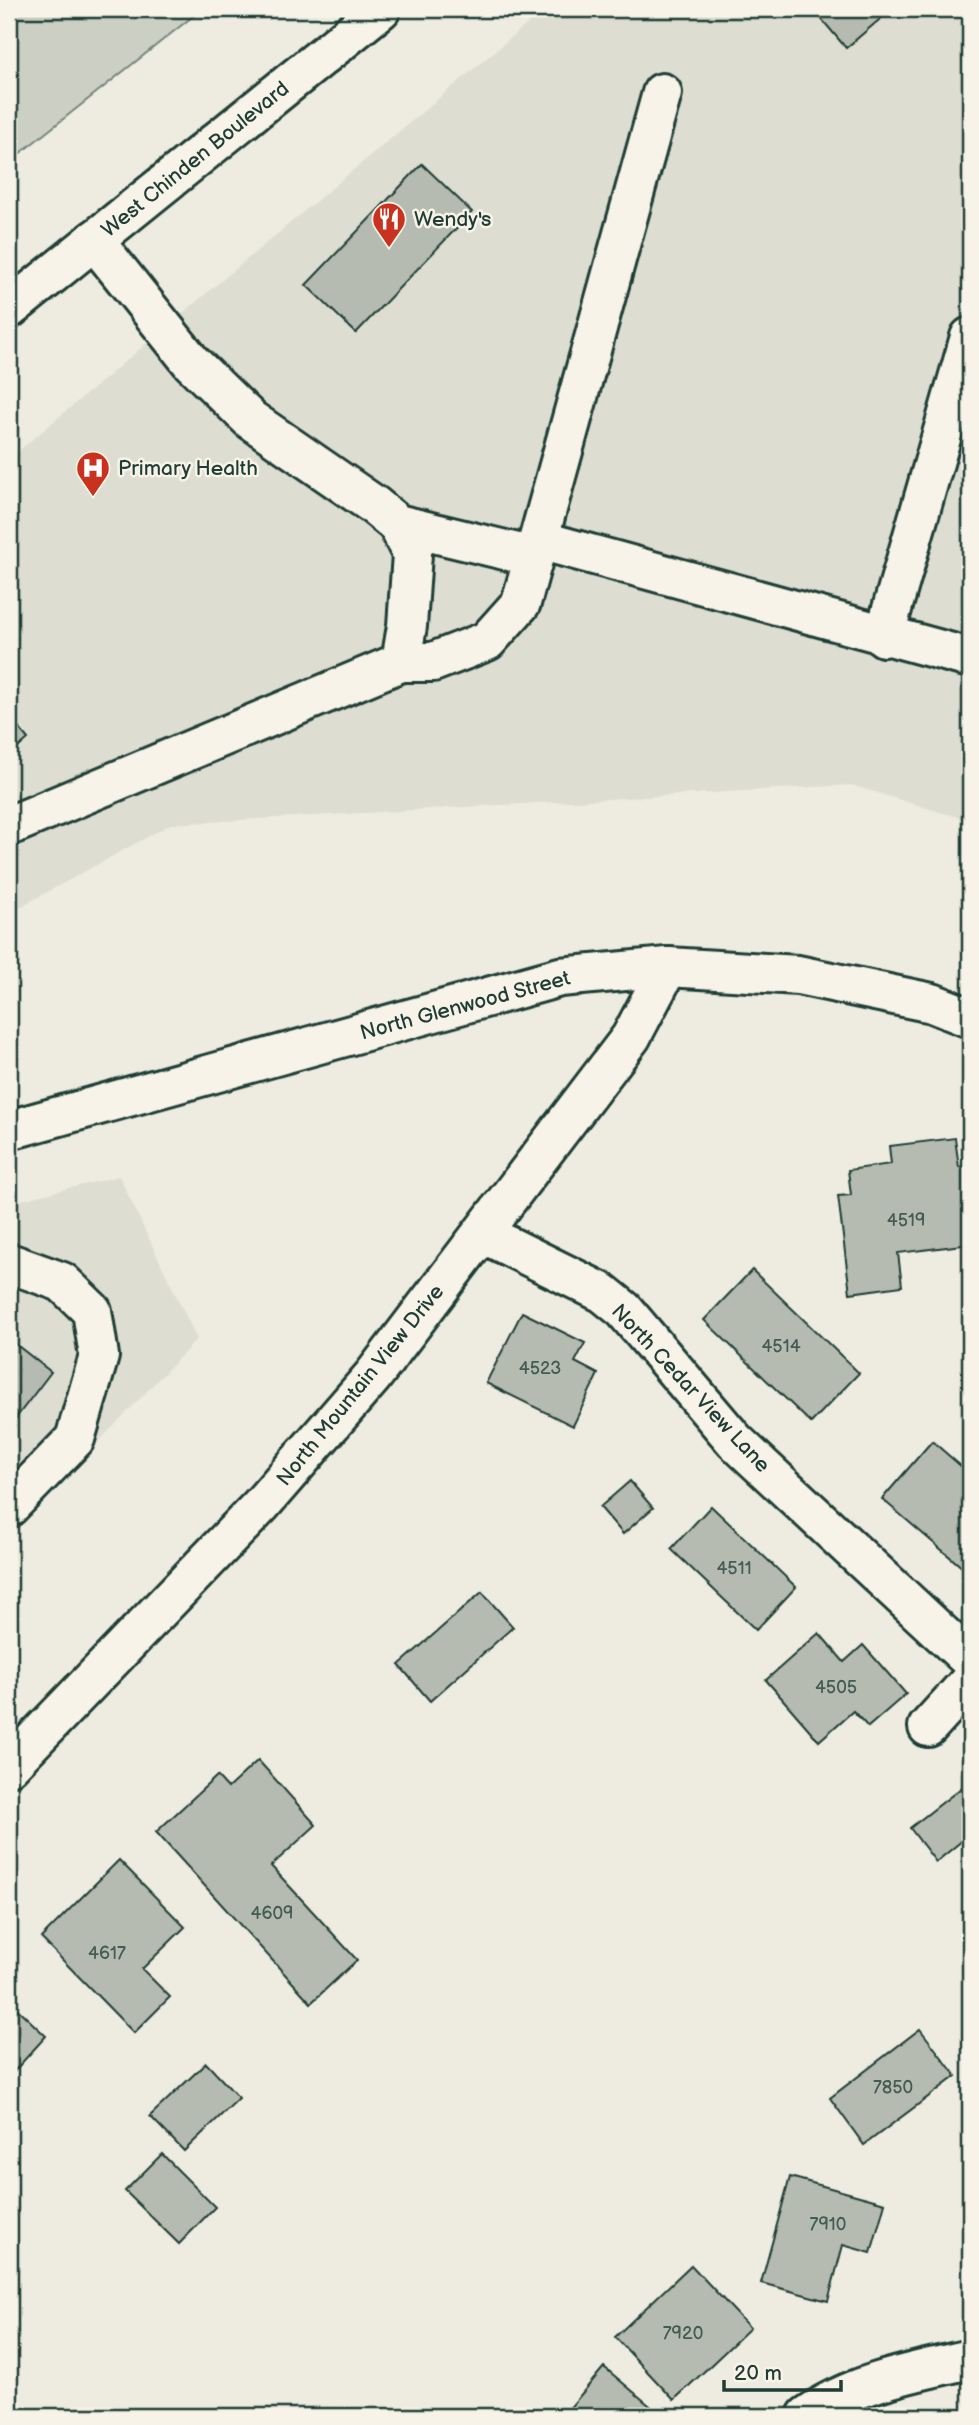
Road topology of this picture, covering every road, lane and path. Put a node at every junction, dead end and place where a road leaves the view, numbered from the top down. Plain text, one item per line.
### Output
1 (381, 9) edge
2 (662, 93) dead end
3 (94, 240) junction
4 (9, 309) edge
5 (970, 337) edge
6 (397, 524) junction
7 (537, 549) junction
8 (884, 636) junction
9 (970, 659) edge
10 (401, 662) junction
11 (9, 826) edge
12 (668, 968) junction
13 (970, 1018) edge
14 (9, 1129) edge
15 (482, 1233) junction
16 (9, 1263) edge
17 (9, 1507) edge
18 (970, 1660) edge
19 (970, 1682) edge
20 (928, 1727) dead end
21 (9, 1766) edge
22 (970, 2359) edge
23 (807, 2416) edge

1 - 3 street, West Chinden Boulevard
2 - 7 street
3 - 4 street, West Chinden Boulevard
3 - 6 street
5 - 8 street
6 - 7 street
6 - 10 street
7 - 8 street
7 - 10 street
8 - 9 street
10 - 11 street
12 - 13 street, North Glenwood Street
12 - 14 street, North Glenwood Street
12 - 15 street, North Mountain View Drive
15 - 18 street, North Cedar View Lane
15 - 21 street, North Mountain View Drive
16 - 17 street
19 - 20 street
22 - 23 street

